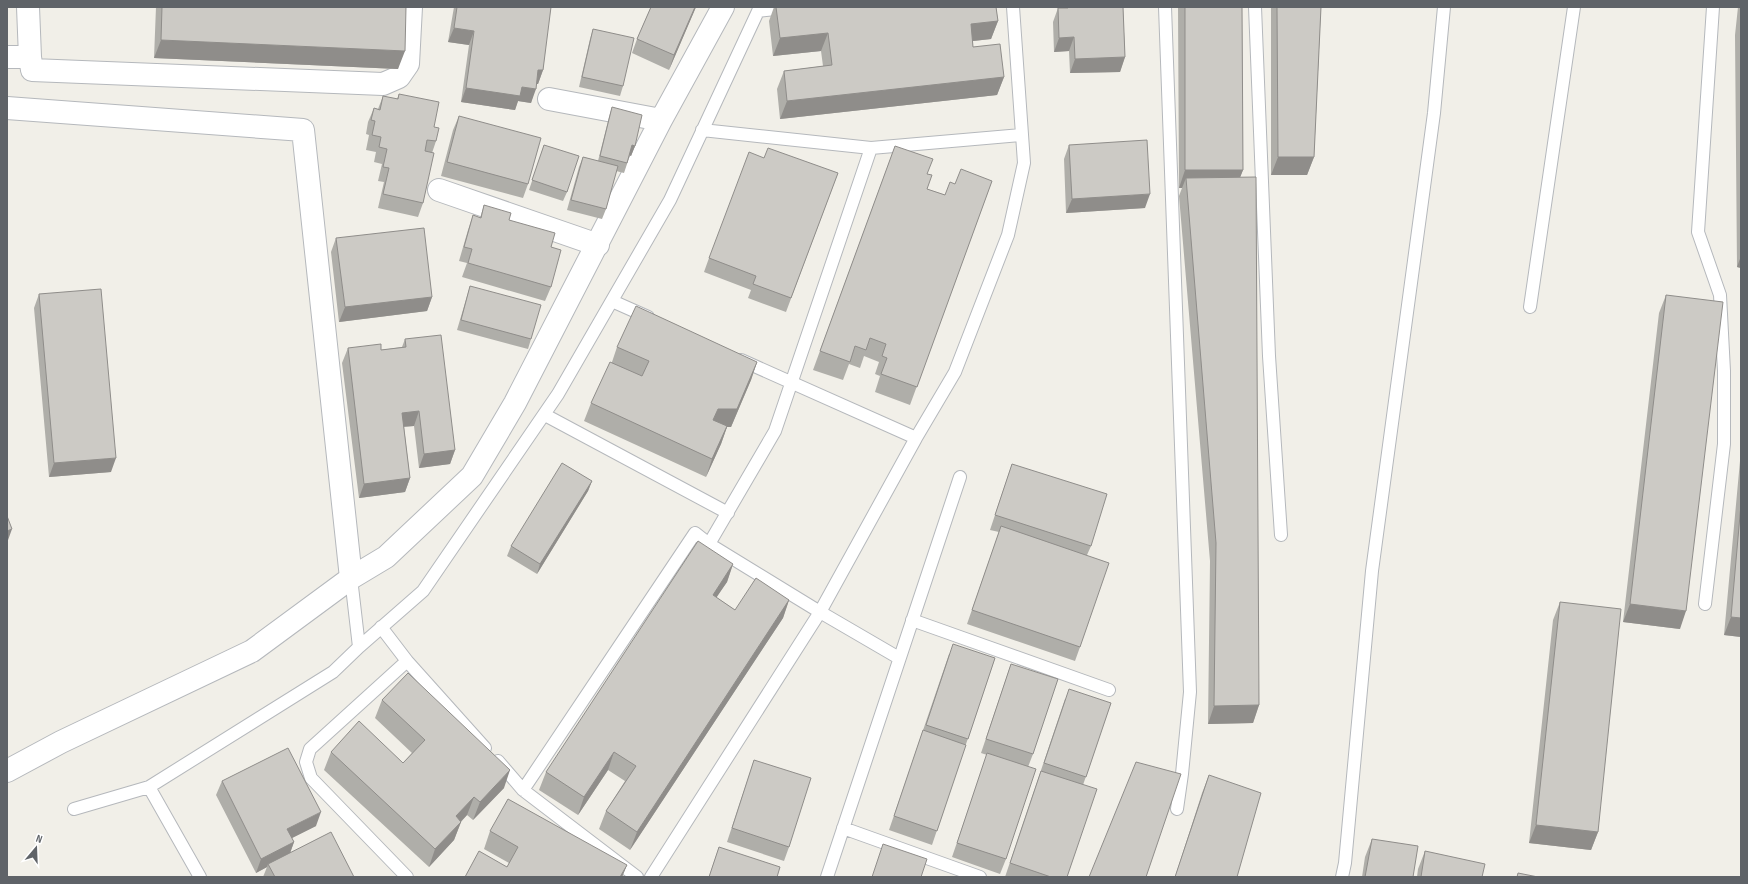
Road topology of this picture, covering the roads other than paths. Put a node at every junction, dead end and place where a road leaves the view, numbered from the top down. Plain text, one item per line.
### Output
1 (28, 7) edge
2 (411, 7) edge
3 (723, 7) edge
4 (794, 7) edge
5 (1013, 7) edge
6 (1165, 7) edge
7 (1255, 7) edge
8 (1444, 7) edge
9 (1574, 7) edge
10 (1713, 7) edge
11 (759, 9) edge
12 (7, 57) edge
13 (30, 57) junction
14 (549, 98) dead end
15 (7, 108) edge
16 (661, 120) junction
17 (702, 130) junction
18 (1022, 135) junction
19 (871, 148) junction
20 (439, 190) dead end
21 (598, 244) junction
22 (612, 301) junction
23 (1530, 307) dead end
24 (662, 324) edge
25 (727, 354) edge
26 (792, 384) junction
27 (545, 415) junction
28 (916, 438) junction
29 (960, 477) dead end
30 (728, 513) junction
31 (1281, 535) dead end
32 (709, 544) junction
33 (351, 578) junction
34 (1705, 604) dead end
35 (820, 612) junction
36 (912, 620) junction
37 (382, 627) junction
38 (358, 647) junction
39 (899, 658) junction
40 (406, 661) junction
41 (1109, 690) dead end
42 (7, 771) edge
43 (149, 787) junction
44 (523, 790) junction
45 (74, 809) dead end
46 (1177, 809) edge
47 (843, 828) junction
48 (200, 877) edge
49 (407, 877) edge
50 (636, 877) edge
51 (651, 877) edge
52 (827, 877) edge
53 (980, 877) edge
54 (1342, 877) edge

1 - 13 street
2 - 13 street
3 - 16 street
4 - 11 lane
5 - 18 lane
6 - 46 lane
7 - 31 lane
8 - 54 lane
9 - 23 lane
10 - 34 lane
11 - 17 lane
12 - 13 street
14 - 16 street
15 - 33 street
16 - 21 street
17 - 19 lane
17 - 22 lane
18 - 19 lane
18 - 28 lane
19 - 26 lane
20 - 21 street
21 - 33 street
22 - 24 lane
22 - 27 lane
25 - 26 lane
26 - 28 lane
26 - 30 lane
27 - 30 lane
27 - 37 lane
28 - 35 lane
29 - 36 lane
30 - 32 lane
32 - 35 lane
32 - 44 lane
33 - 38 lane
33 - 42 street
35 - 39 lane
35 - 51 lane
36 - 39 lane
36 - 41 lane
37 - 38 lane
37 - 40 lane
38 - 43 lane
39 - 47 lane
40 - 44 lane
40 - 49 lane
43 - 45 lane
43 - 48 lane
44 - 50 lane
47 - 52 lane
47 - 53 lane

